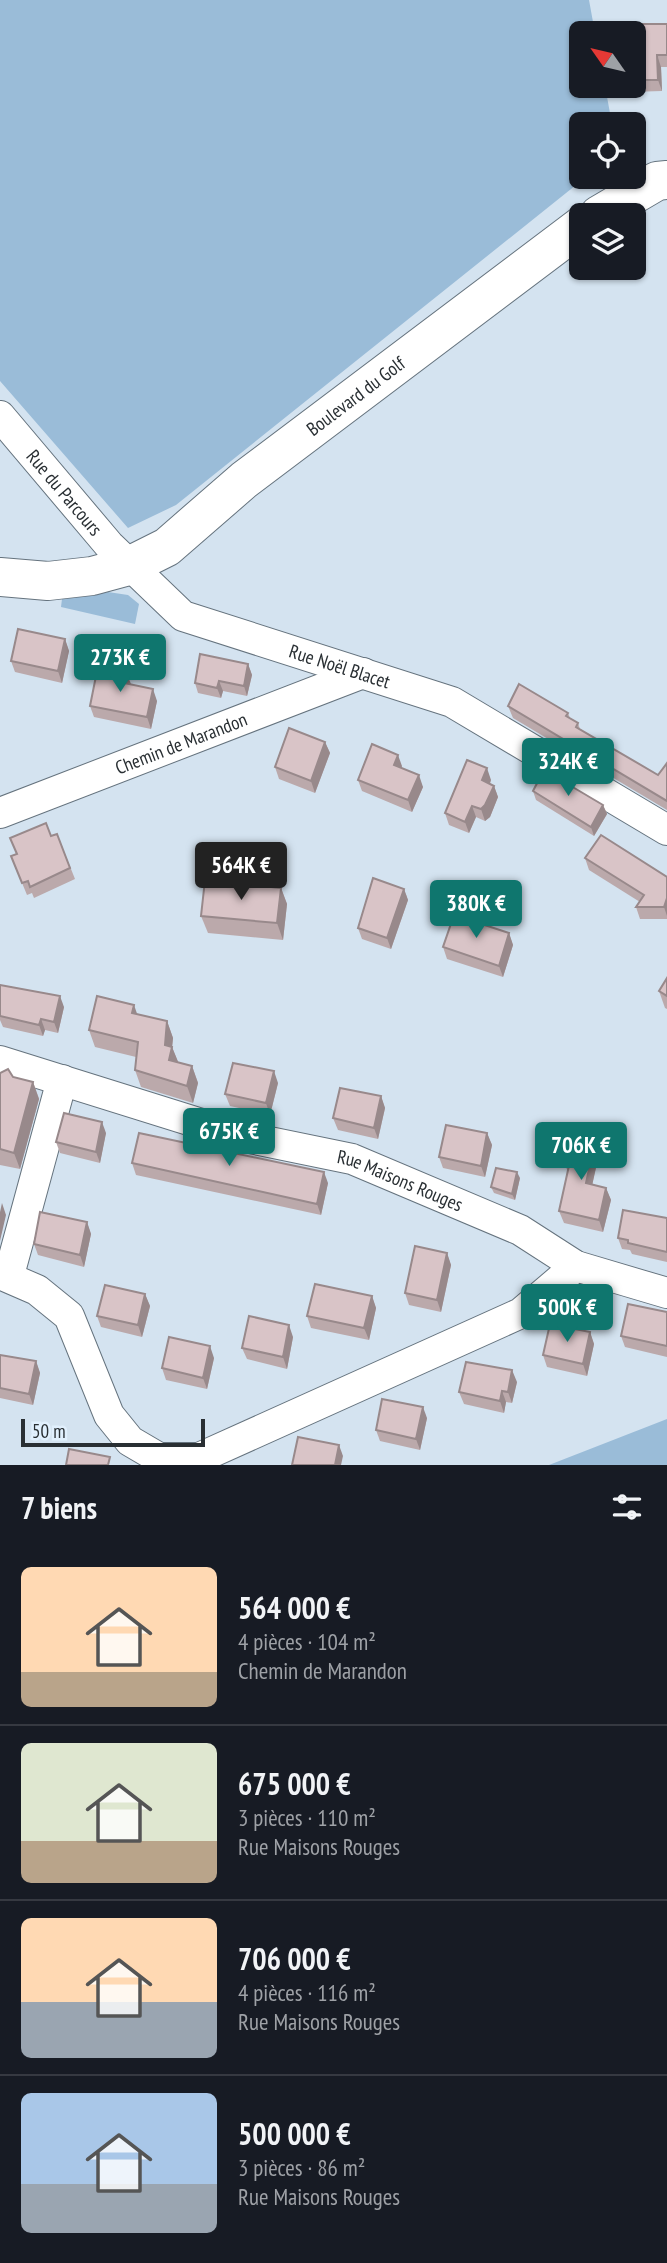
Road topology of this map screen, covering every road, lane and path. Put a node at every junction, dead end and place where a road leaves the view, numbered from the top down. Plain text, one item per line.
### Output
1 (667, 180) edge
2 (619, 203) edge
3 (569, 235) edge
4 (0, 416) edge
5 (129, 566) junction
6 (0, 577) edge
7 (363, 673) junction
8 (0, 813) edge
9 (667, 830) edge
10 (0, 1061) edge
11 (62, 1080) junction
12 (576, 1266) junction
13 (4, 1275) edge
14 (667, 1293) edge

1 - 2 street
3 - 5 street, Boulevard du Golf
4 - 5 street, Rue du Parcours
5 - 6 street
5 - 7 street, Rue Noël Blacet
7 - 8 street, Chemin de Marandon
7 - 9 street, Rue Noël Blacet
10 - 11 street, Rue Maisons Rouges
11 - 12 street, Rue Maisons Rouges
11 - 13 street
12 - 13 street
12 - 14 street, Rue Maisons Rouges

